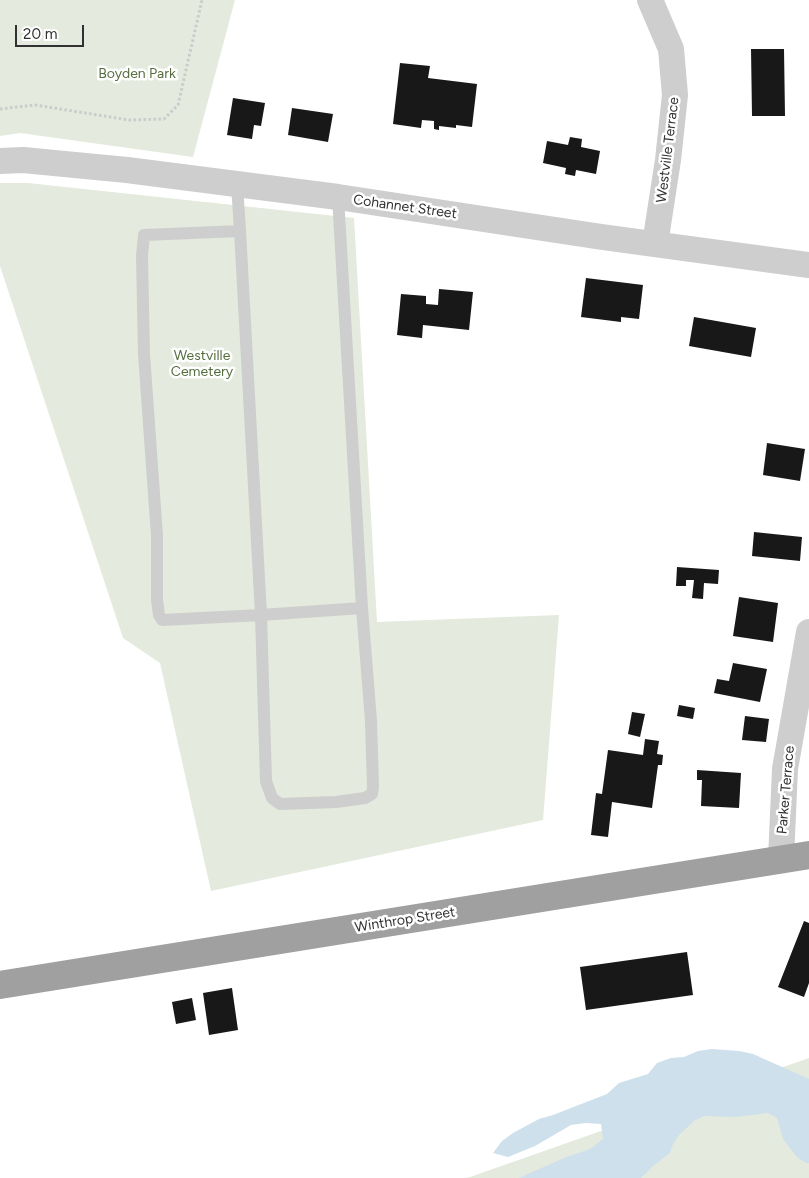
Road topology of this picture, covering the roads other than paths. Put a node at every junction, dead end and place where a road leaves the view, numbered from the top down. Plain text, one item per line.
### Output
1 (650, 0) edge
2 (0, 161) edge
3 (238, 184) junction
4 (338, 198) junction
5 (240, 231) junction
6 (656, 244) junction
7 (809, 265) edge
8 (362, 608) junction
9 (261, 615) junction
10 (809, 632) edge
11 (809, 855) edge
12 (781, 859) junction
13 (0, 984) edge

1 - 6 street, Westville Terrace
2 - 3 street, Cohannet Street
3 - 4 street, Cohannet Street
3 - 5 lane
4 - 6 street, Cohannet Street
4 - 8 lane
5 - 9 lane
5 - 9 lane
6 - 7 street, Cohannet Street
8 - 9 lane
8 - 9 lane
10 - 12 street, Parker Terrace
11 - 12 highway, Winthrop Street
12 - 13 highway, Winthrop Street

